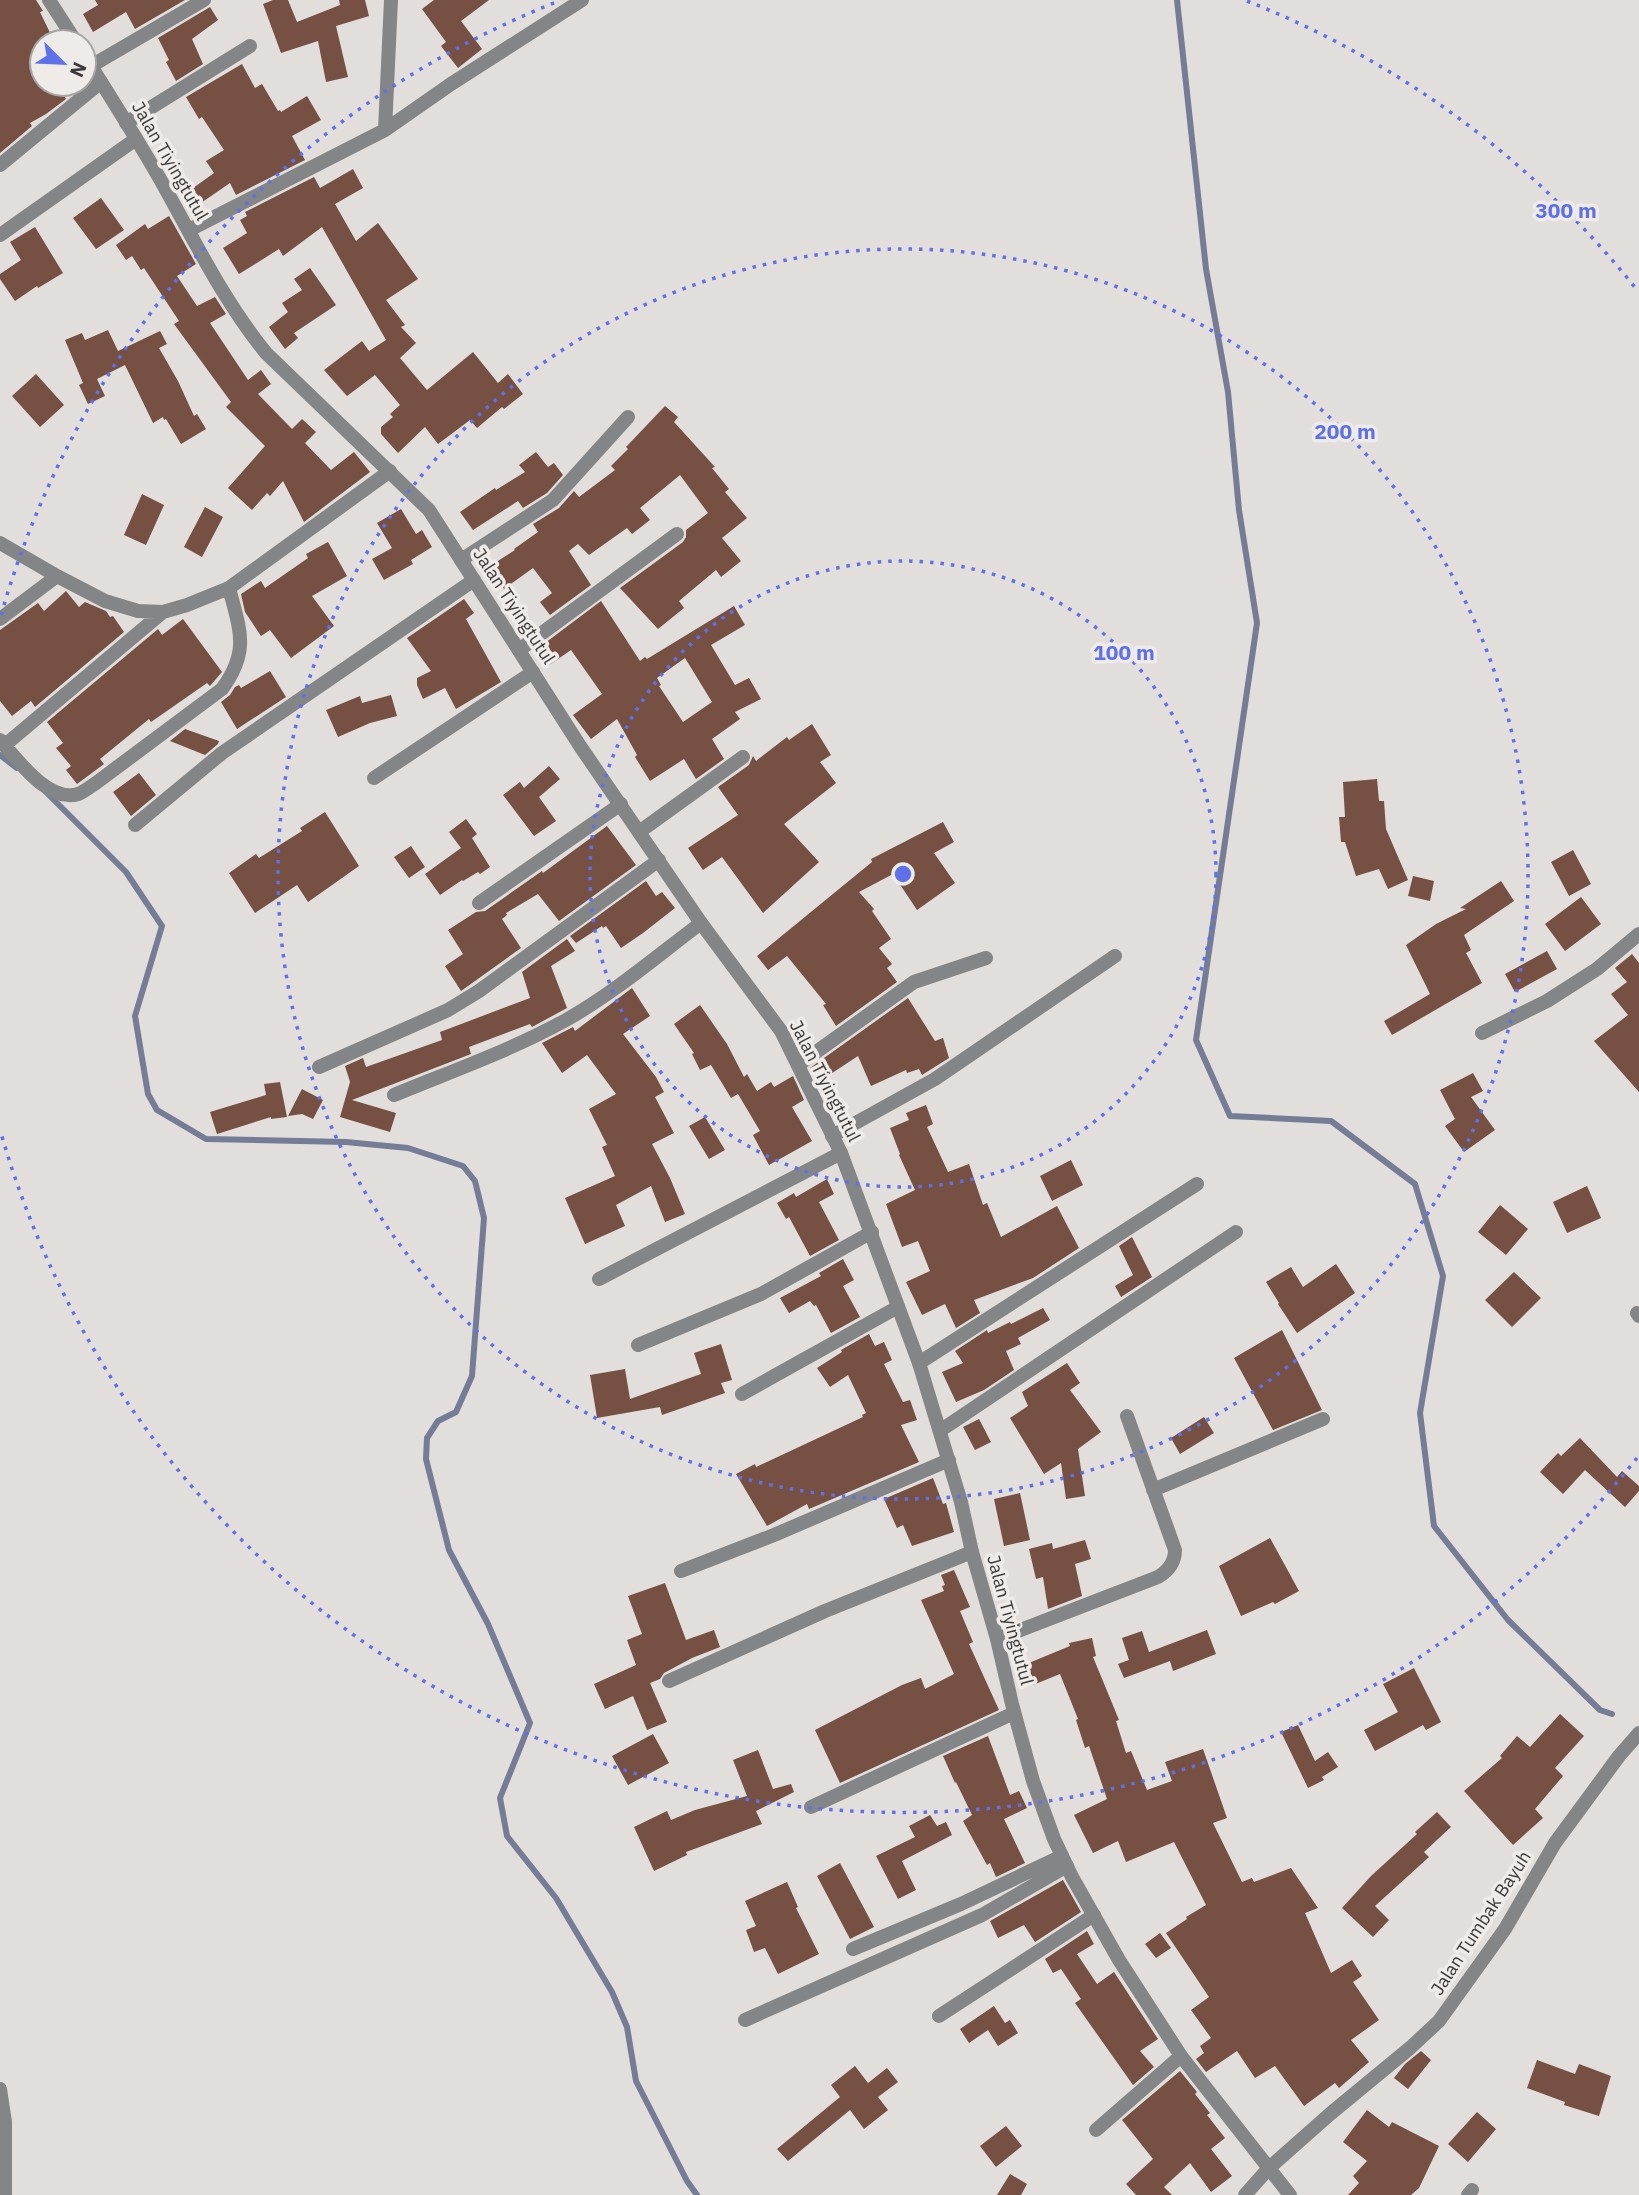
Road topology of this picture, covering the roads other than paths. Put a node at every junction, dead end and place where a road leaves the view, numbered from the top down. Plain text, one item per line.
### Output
1 (49, 0) edge
2 (204, 0) edge
3 (391, 0) edge
4 (582, 0) edge
5 (67, 28) edge
6 (250, 46) dead end
7 (98, 56) edge
8 (98, 77) edge
9 (101, 82) junction
10 (126, 123) junction
11 (384, 130) junction
12 (136, 138) junction
13 (0, 165) edge
14 (189, 230) junction
15 (0, 235) edge
16 (628, 417) dead end
17 (390, 471) junction
18 (677, 534) dead end
19 (0, 543) edge
20 (461, 560) junction
21 (57, 576) junction
22 (474, 580) junction
23 (229, 588) junction
24 (163, 612) junction
25 (0, 619) edge
26 (519, 650) junction
27 (533, 672) junction
28 (2, 742) edge
29 (743, 757) dead end
30 (374, 778) dead end
31 (621, 804) junction
32 (135, 825) dead end
33 (639, 832) junction
34 (659, 860) junction
35 (480, 903) dead end
36 (701, 923) junction
37 (1639, 934) edge
38 (1115, 956) dead end
39 (986, 958) dead end
40 (1482, 1033) dead end
41 (798, 1065) junction
42 (319, 1067) dead end
43 (394, 1095) dead end
44 (832, 1136) junction
45 (841, 1153) junction
46 (1197, 1184) dead end
47 (872, 1232) junction
48 (1236, 1232) dead end
49 (598, 1279) dead end
50 (898, 1307) junction
51 (638, 1345) dead end
52 (919, 1363) junction
53 (743, 1394) dead end
54 (1127, 1416) dead end
55 (1323, 1419) dead end
56 (941, 1430) junction
57 (949, 1461) junction
58 (1153, 1490) junction
59 (972, 1552) junction
60 (681, 1571) dead end
61 (998, 1639) junction
62 (669, 1681) dead end
63 (1014, 1713) junction
64 (1639, 1733) edge
65 (811, 1807) dead end
66 (1064, 1861) junction
67 (1094, 1915) junction
68 (853, 1948) dead end
69 (939, 2016) dead end
70 (745, 2020) dead end
71 (1181, 2056) junction
72 (0, 2089) edge
73 (1096, 2130) dead end
74 (1269, 2168) junction
75 (5, 2195) edge
76 (1245, 2195) edge
77 (1290, 2195) edge

1 - 5 street
2 - 7 street
3 - 11 street
4 - 11 street
6 - 10 street
8 - 9 street, Jalan Tiyingtutul
9 - 10 street, Jalan Tiyingtutul
9 - 13 street
10 - 12 street, Jalan Tiyingtutul
11 - 14 street
12 - 14 street, Jalan Tiyingtutul
12 - 15 street
14 - 17 street, Jalan Tiyingtutul
16 - 20 street
17 - 20 street, Jalan Tiyingtutul
17 - 23 street
18 - 26 street
19 - 21 street
20 - 22 street, Jalan Tiyingtutul
21 - 24 street
21 - 25 street
22 - 26 street, Jalan Tiyingtutul
22 - 32 street
23 - 24 street
23 - 28 street
24 - 28 street
26 - 27 street, Jalan Tiyingtutul
27 - 30 street
27 - 31 street, Jalan Tiyingtutul
29 - 33 street
31 - 33 street, Jalan Tiyingtutul
31 - 35 street
33 - 34 street, Jalan Tiyingtutul
34 - 36 street, Jalan Tiyingtutul
34 - 42 street
36 - 41 street, Jalan Tiyingtutul
36 - 43 street
37 - 40 street
38 - 44 street
39 - 41 street
41 - 44 street, Jalan Tiyingtutul
44 - 45 street, Jalan Tiyingtutul
45 - 47 street, Jalan Tiyingtutul
45 - 49 street
46 - 52 street
47 - 50 street, Jalan Tiyingtutul
47 - 51 street
48 - 56 street
50 - 52 street, Jalan Tiyingtutul
50 - 53 street
52 - 56 street, Jalan Tiyingtutul
54 - 58 street
55 - 58 street
56 - 57 street, Jalan Tiyingtutul
57 - 59 street, Jalan Tiyingtutul
57 - 60 street
58 - 61 street
59 - 61 street, Jalan Tiyingtutul
59 - 62 street
61 - 63 street, Jalan Tiyingtutul
63 - 65 street
63 - 66 street, Jalan Tiyingtutul
64 - 74 street, Jalan Tumbak Bayuh
66 - 67 street, Jalan Tiyingtutul
66 - 68 street
66 - 70 street
67 - 69 street
67 - 71 street, Jalan Tiyingtutul
71 - 73 street
71 - 74 street, Jalan Tiyingtutul
72 - 75 street
74 - 76 street, Jalan Tumbak Bayuh
74 - 77 street, Jalan Tiyingtutul

